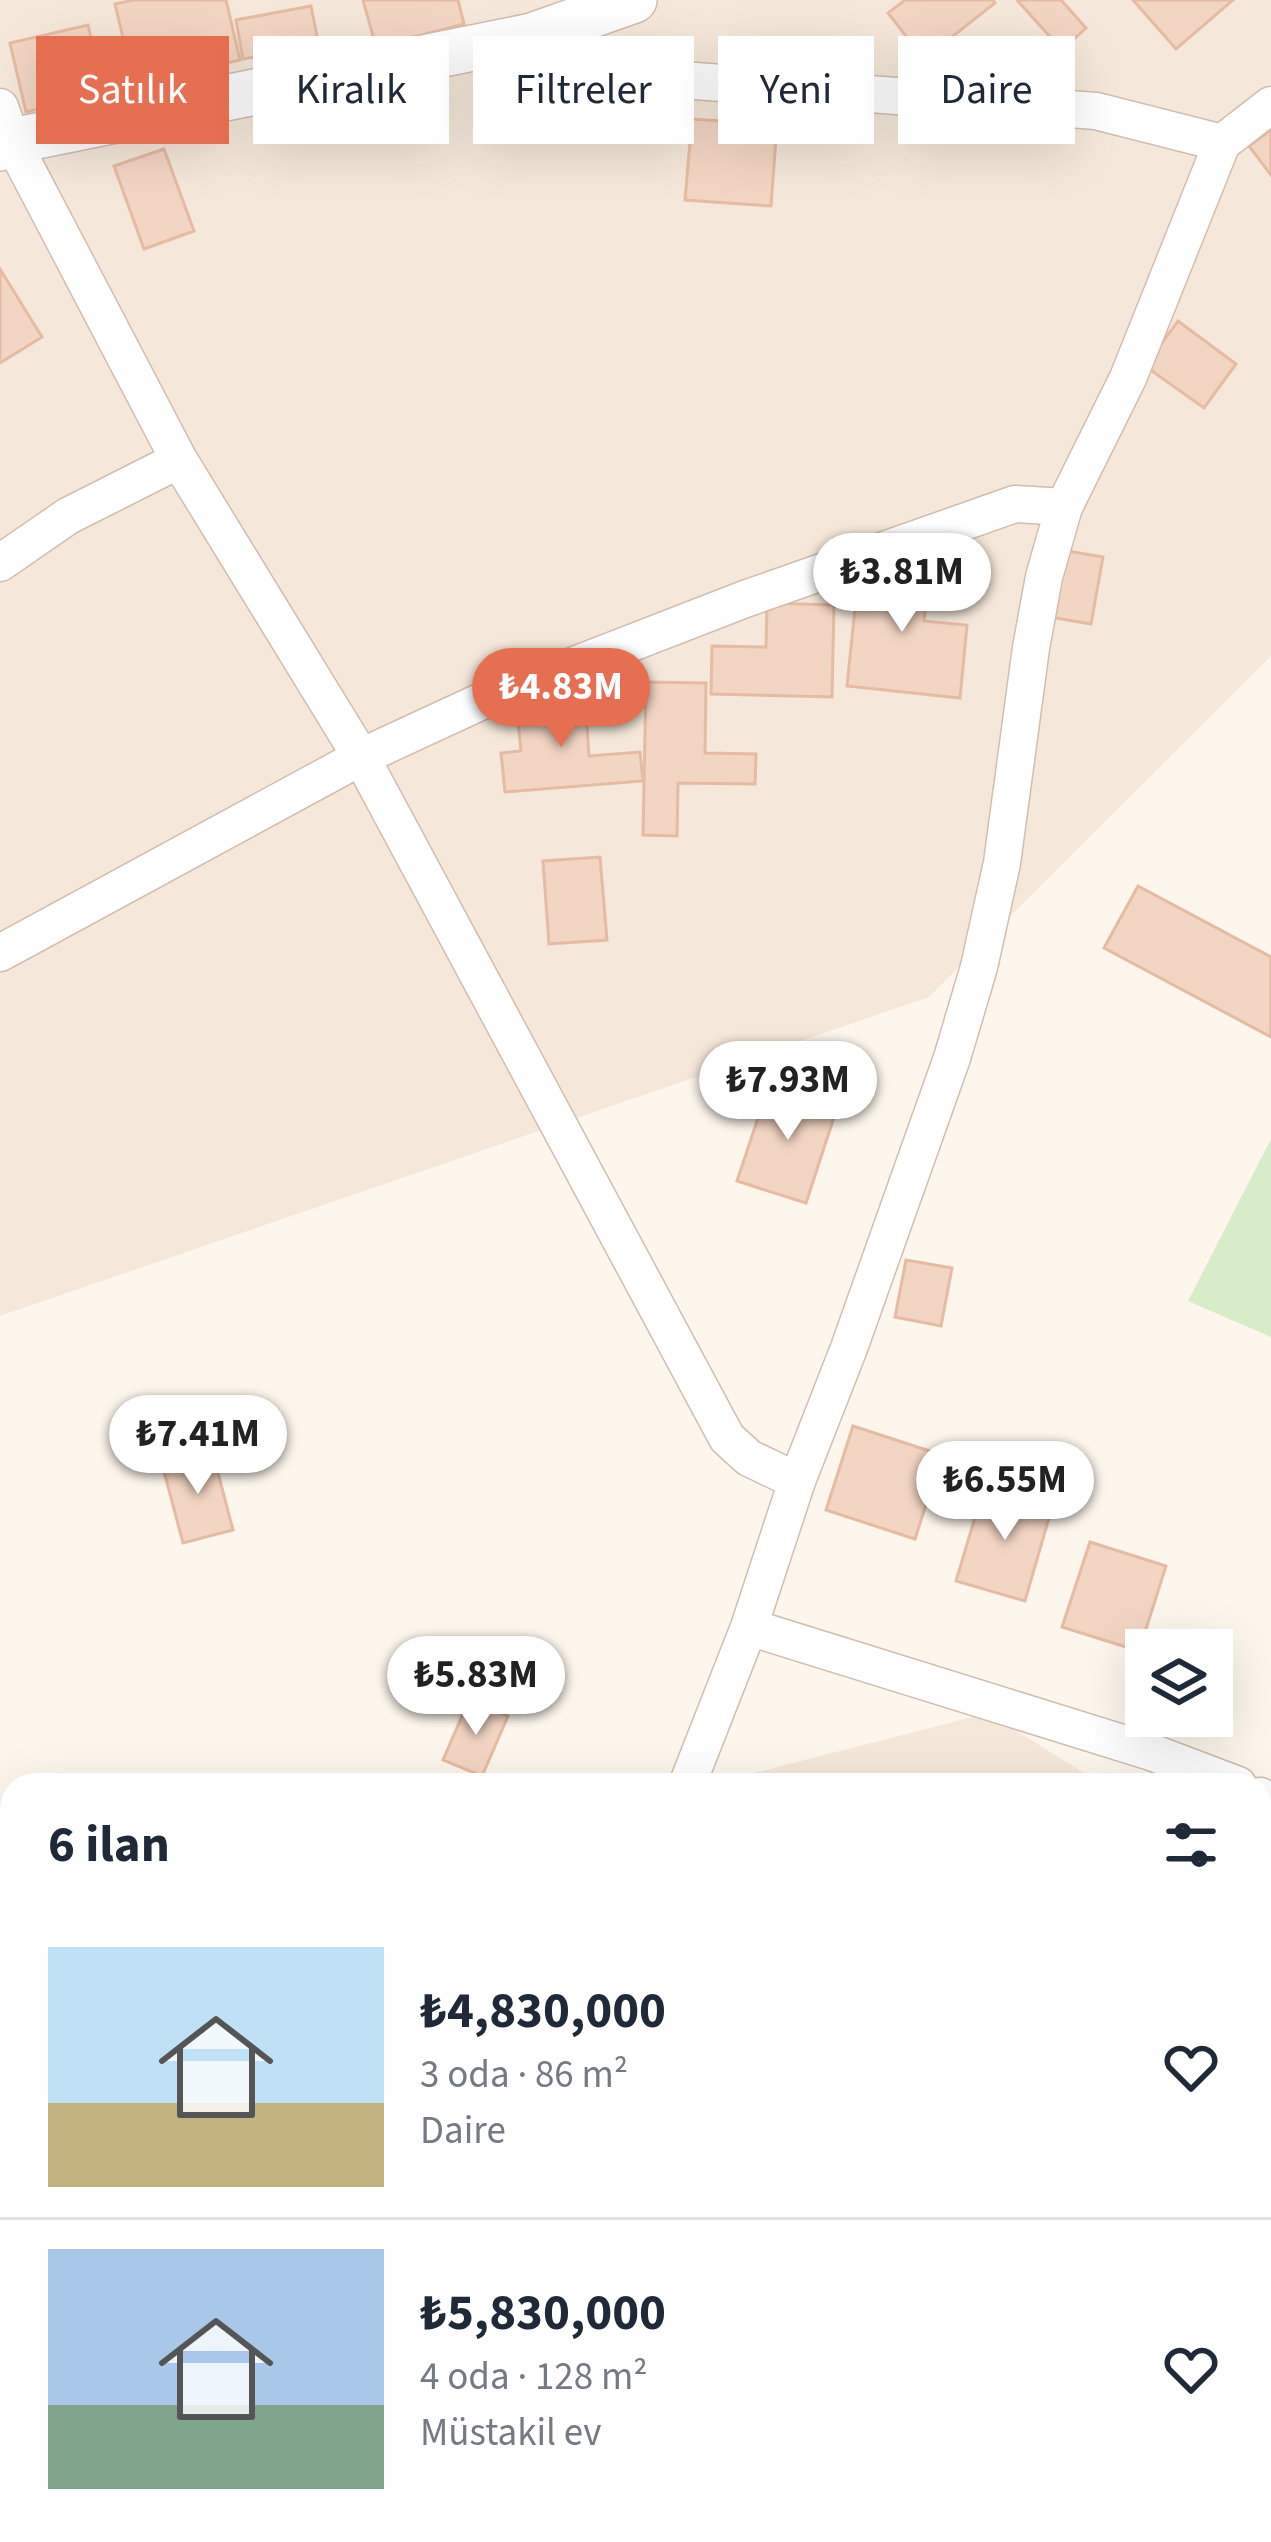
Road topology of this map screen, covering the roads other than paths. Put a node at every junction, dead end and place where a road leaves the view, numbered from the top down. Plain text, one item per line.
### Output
1 (634, 0) edge
2 (532, 36) edge
3 (473, 47) edge
4 (694, 81) edge
5 (1271, 105) edge
6 (4, 132) edge
7 (1222, 143) junction
8 (179, 460) junction
9 (1064, 508) junction
10 (0, 562) edge
11 (361, 757) junction
12 (0, 952) edge
13 (797, 1480) junction
14 (749, 1627) junction
15 (692, 1773) edge
16 (1206, 1773) edge

1 - 2 street
3 - 6 street
4 - 7 street
5 - 7 street
6 - 8 street
7 - 9 street
8 - 10 street
8 - 11 street
9 - 11 street
9 - 13 street
11 - 12 street
11 - 13 street
13 - 14 street
14 - 15 street
14 - 16 street

